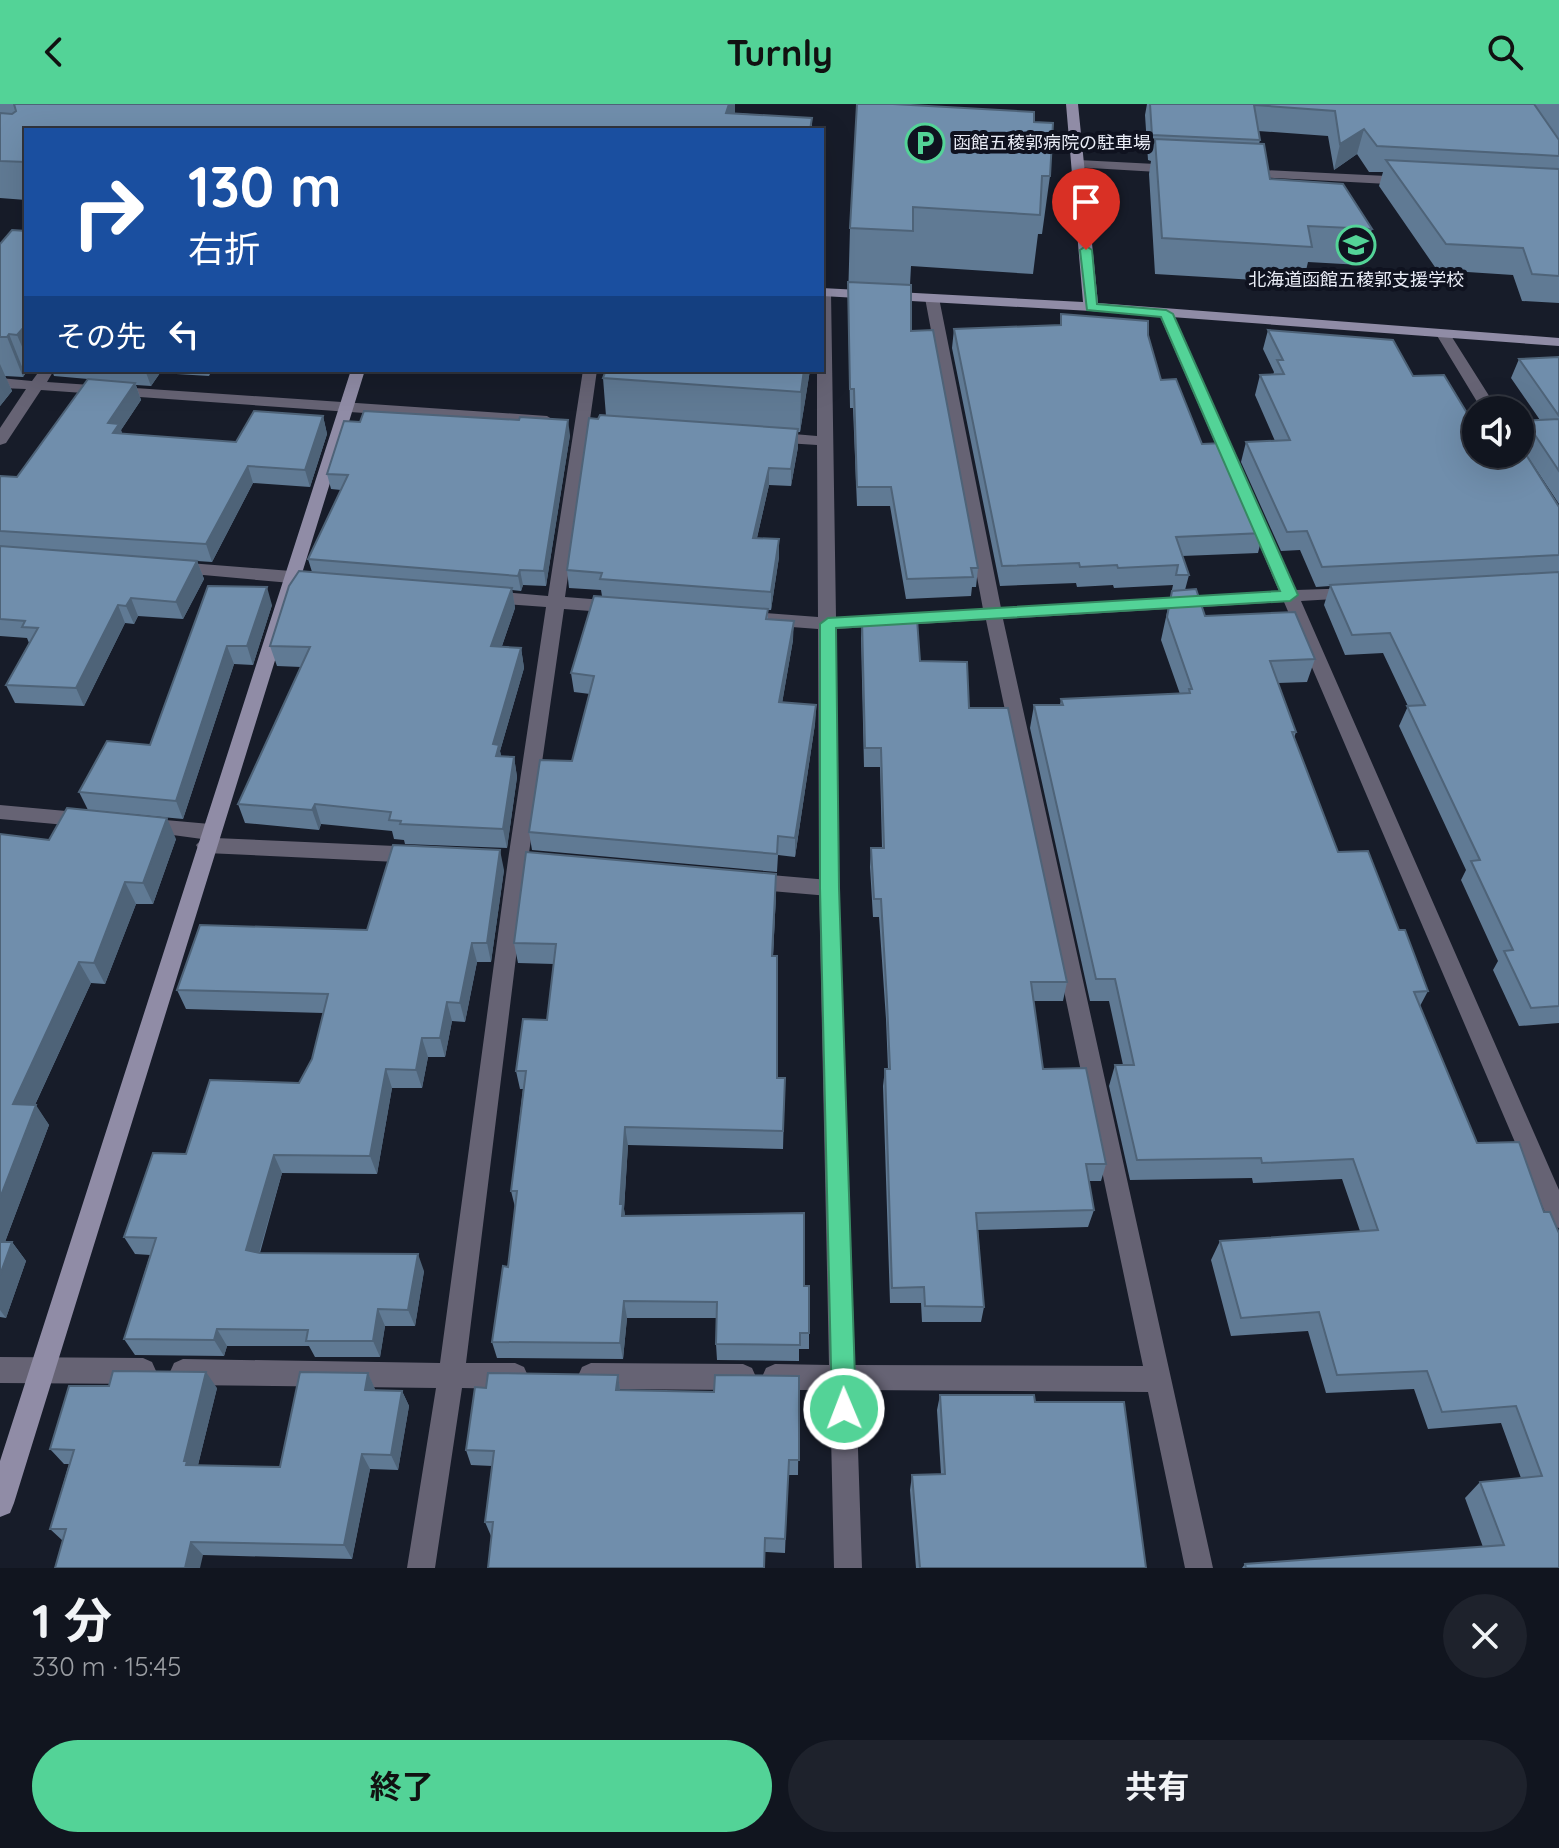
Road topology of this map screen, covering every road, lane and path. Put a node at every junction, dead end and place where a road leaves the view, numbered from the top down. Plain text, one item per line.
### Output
1 (1072, 104) edge
2 (1078, 164) junction
3 (1186, 170) edge
4 (1233, 172) edge
5 (1419, 181) edge
6 (824, 292) edge
7 (932, 298) junction
8 (1091, 307) junction
9 (1166, 314) junction
10 (1443, 334) junction
11 (1559, 342) edge
12 (46, 372) edge
13 (357, 372) edge
14 (590, 372) edge
15 (824, 372) edge
16 (0, 383) edge
17 (39, 386) junction
18 (1481, 396) edge
19 (346, 409) junction
20 (590, 424) junction
21 (749, 436) edge
22 (0, 440) edge
23 (824, 441) junction
24 (153, 567) edge
25 (296, 580) junction
26 (1369, 592) edge
27 (1290, 595) junction
28 (477, 596) edge
29 (555, 602) junction
30 (631, 608) edge
31 (993, 614) junction
32 (722, 615) edge
33 (828, 624) junction
34 (0, 812) edge
35 (208, 838) junction
36 (440, 856) edge
37 (736, 880) edge
38 (829, 888) junction
39 (1559, 1217) edge
40 (0, 1370) edge
41 (42, 1370) junction
42 (451, 1376) junction
43 (843, 1378) junction
44 (1159, 1379) junction
45 (0, 1503) edge
46 (421, 1568) edge
47 (848, 1568) edge
48 (1199, 1568) edge

1 - 2 street
2 - 3 street
2 - 8 street
4 - 5 street
6 - 7 street
7 - 8 street
7 - 31 street
8 - 9 street
9 - 10 street
9 - 27 street
10 - 11 street
10 - 18 street
12 - 17 street
13 - 19 street
14 - 20 street
15 - 23 street
16 - 17 street
17 - 19 street
17 - 22 street
19 - 20 street
19 - 25 street
20 - 29 street
21 - 23 street
23 - 33 street
24 - 25 street
25 - 35 street
26 - 27 street
27 - 31 street
27 - 39 street
28 - 29 street
29 - 30 street
29 - 42 street
31 - 33 street
31 - 44 street
32 - 33 street
33 - 38 street
34 - 35 street
35 - 36 street
35 - 41 street
37 - 38 street
38 - 43 street
40 - 41 street
41 - 42 street
41 - 45 street
42 - 43 street
42 - 46 street
43 - 44 street
43 - 47 street
44 - 48 street

